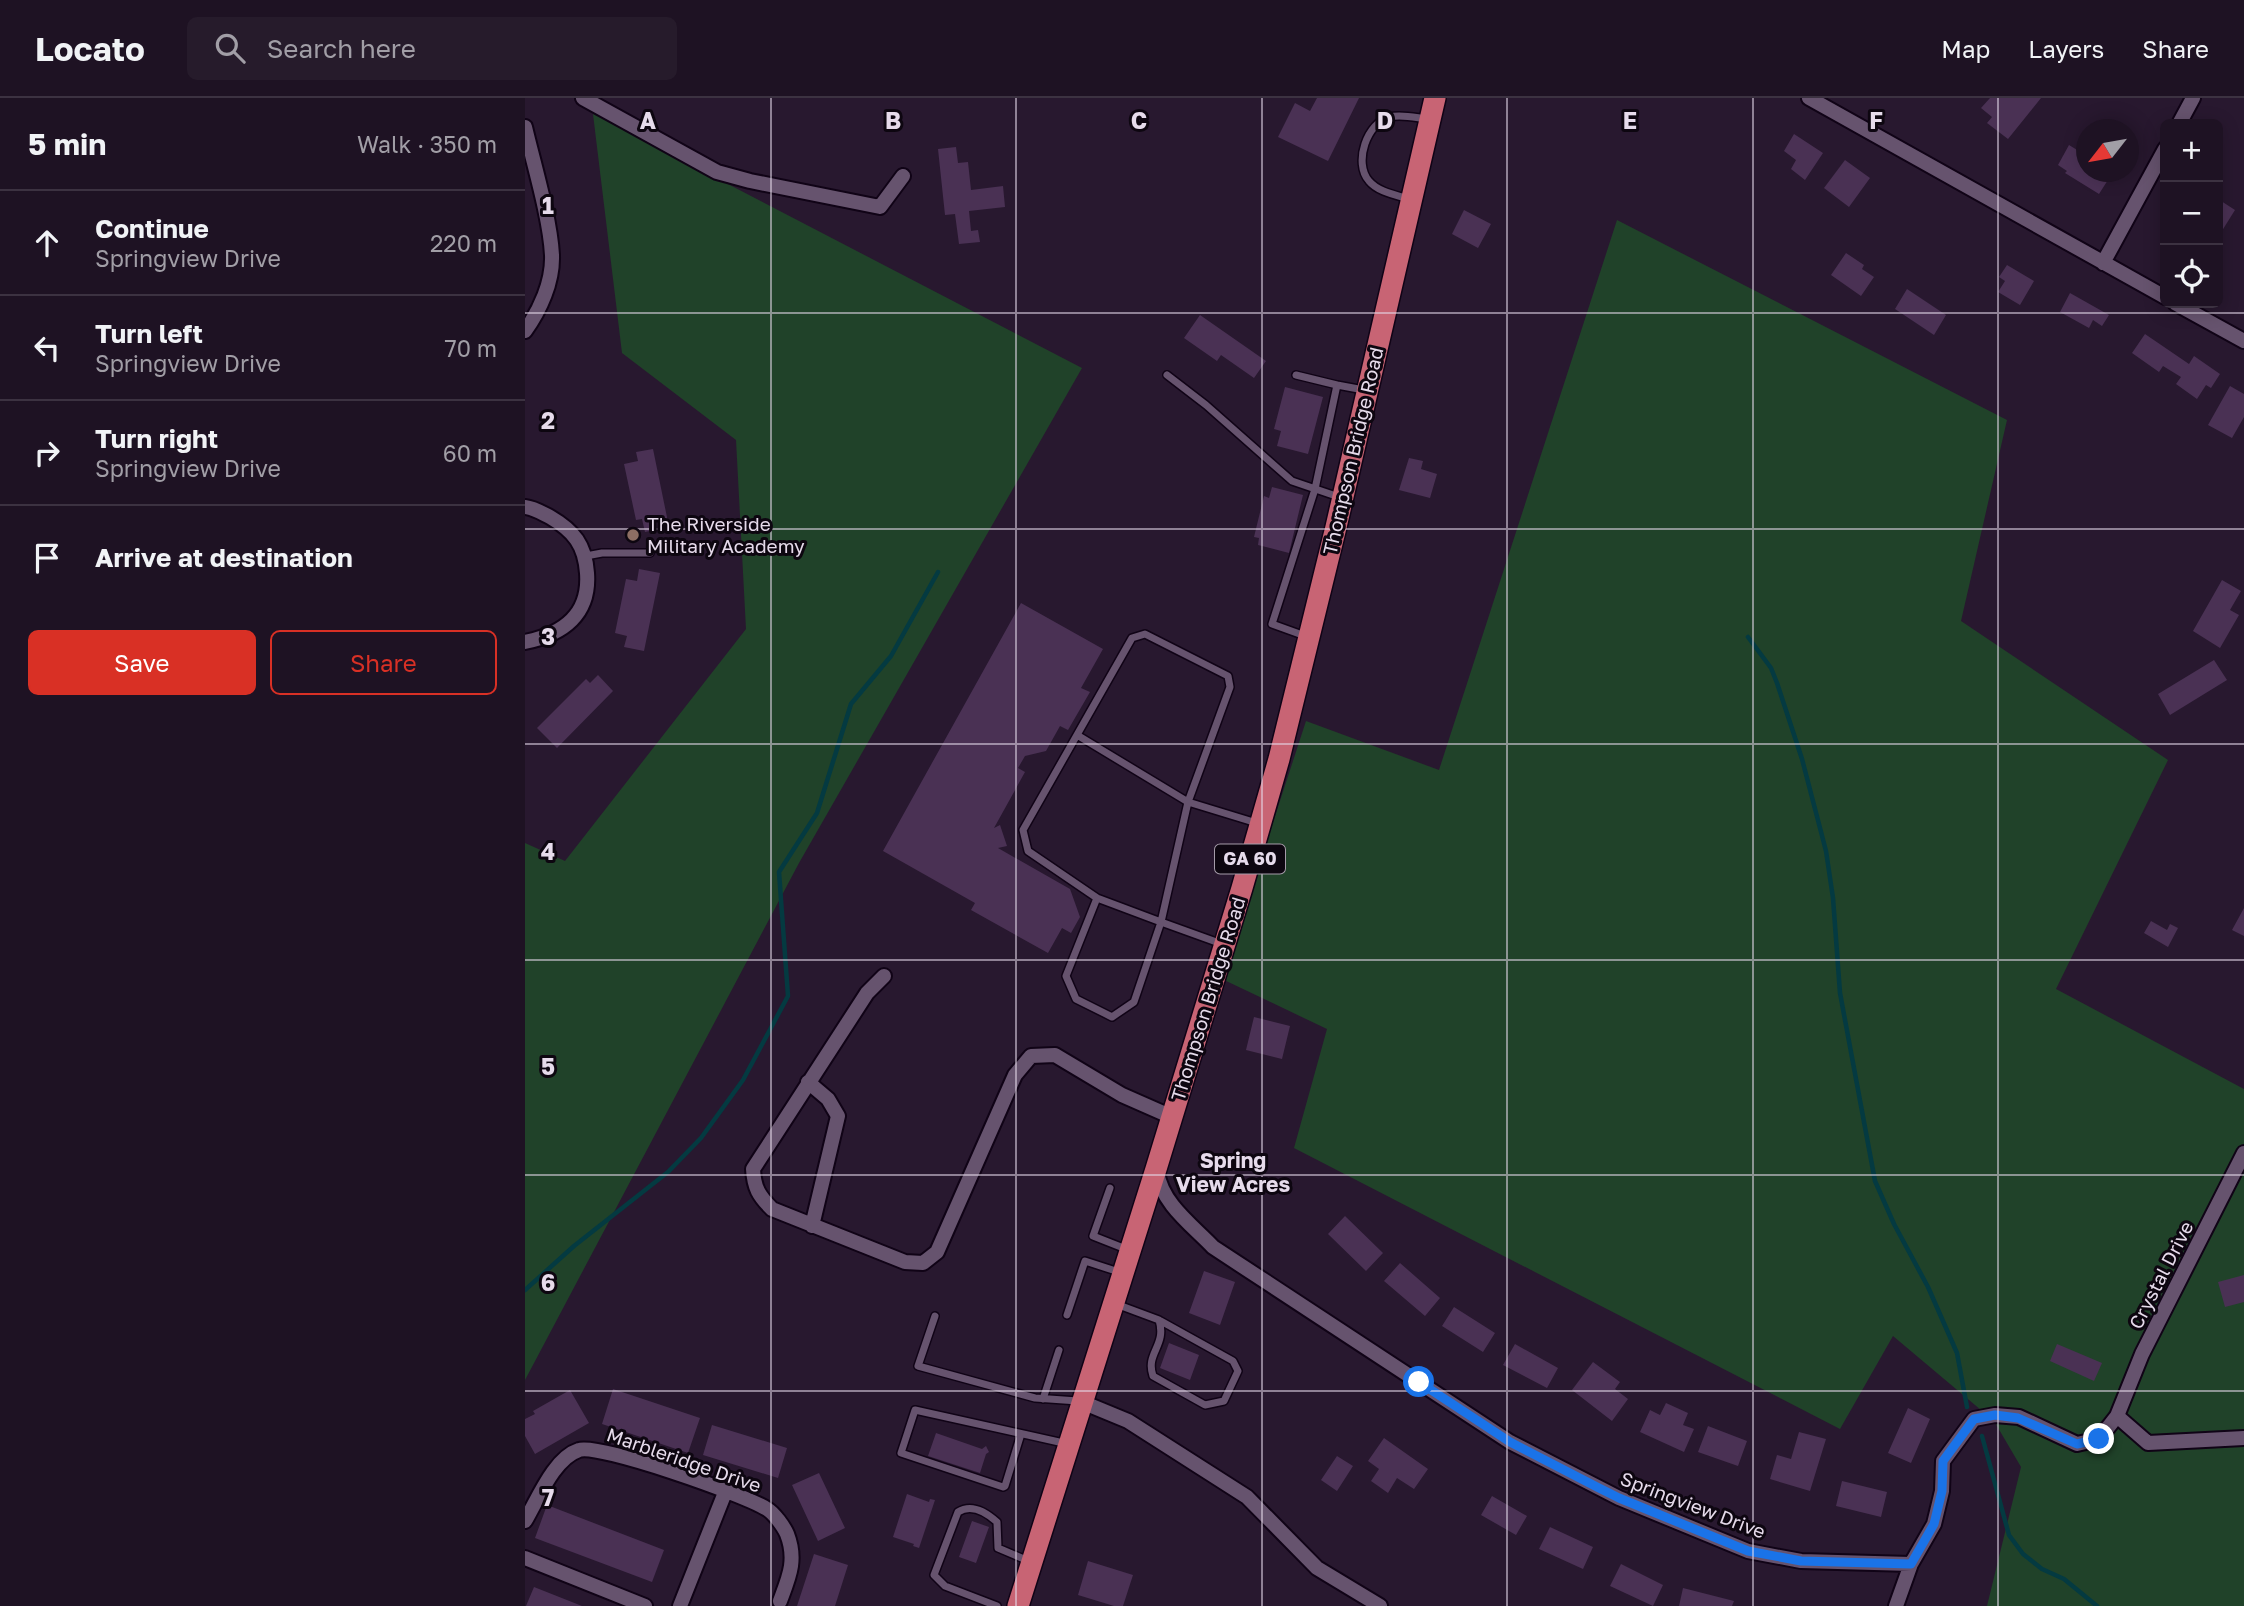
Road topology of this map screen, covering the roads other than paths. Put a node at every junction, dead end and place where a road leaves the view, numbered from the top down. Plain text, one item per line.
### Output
1 (583, 98) edge
2 (1435, 98) edge
3 (1809, 98) edge
4 (2193, 98) edge
5 (1429, 119) junction
6 (2182, 119) edge
7 (525, 127) edge
8 (2160, 158) edge
9 (903, 176) dead end
10 (1411, 200) junction
11 (2103, 263) junction
12 (2160, 295) edge
13 (2184, 308) edge
14 (525, 331) edge
15 (2244, 341) edge
16 (1167, 375) dead end
17 (1296, 376) dead end
18 (1337, 385) junction
19 (1367, 390) junction
20 (1315, 489) junction
21 (1343, 498) junction
22 (525, 507) edge
23 (650, 553) dead end
24 (586, 556) junction
25 (1309, 638) junction
26 (525, 642) edge
27 (1077, 735) junction
28 (1188, 802) junction
29 (1260, 824) junction
30 (1097, 898) junction
31 (1160, 922) junction
32 (1225, 945) junction
33 (884, 976) dead end
34 (808, 1082) junction
35 (1172, 1117) junction
36 (2244, 1153) edge
37 (1156, 1169) junction
38 (1110, 1188) dead end
39 (812, 1226) junction
40 (1130, 1251) junction
41 (1123, 1273) junction
42 (1114, 1303) junction
43 (1067, 1315) dead end
44 (935, 1316) dead end
45 (1159, 1320) junction
46 (1059, 1350) dead end
47 (1043, 1399) junction
48 (1082, 1402) junction
49 (2117, 1416) junction
50 (1021, 1434) junction
51 (2244, 1438) edge
52 (1069, 1444) junction
53 (726, 1490) junction
54 (525, 1521) edge
55 (525, 1558) edge
56 (1032, 1562) junction
57 (1911, 1564) junction
58 (780, 1601) dead end
59 (645, 1606) edge
60 (680, 1606) edge
61 (996, 1606) edge
62 (1018, 1606) edge
63 (1380, 1606) edge
64 (1896, 1606) edge

1 - 9 street
2 - 5 highway, Thompson Bridge Road / GA 60
3 - 11 street
4 - 6 street
5 - 10 highway, Thompson Bridge Road / GA 60
5 - 10 lane
7 - 14 street
8 - 11 street
10 - 19 highway, Thompson Bridge Road / GA 60
11 - 12 street
13 - 15 street
16 - 20 lane
17 - 18 lane
18 - 19 lane
18 - 20 lane
19 - 21 highway, Thompson Bridge Road / GA 60
20 - 21 lane
20 - 25 lane
21 - 25 highway, Thompson Bridge Road / GA 60
22 - 24 street
23 - 24 lane
24 - 26 street
25 - 29 highway, Thompson Bridge Road / GA 60
27 - 28 lane
27 - 28 lane
27 - 30 lane
28 - 29 lane
28 - 31 lane
29 - 32 highway, Thompson Bridge Road / GA 60
30 - 31 lane
30 - 31 lane
31 - 32 lane
32 - 35 highway, Thompson Bridge Road / GA 60
33 - 34 street
34 - 39 street
34 - 39 street
35 - 37 highway, Thompson Bridge Road / GA 60
35 - 39 street
36 - 49 street, Crystal Drive
37 - 40 highway, Thompson Bridge Road / GA 60
37 - 57 street, Springview Drive
38 - 40 lane
40 - 41 highway, Thompson Bridge Road / GA 60
41 - 42 highway, Thompson Bridge Road / GA 60
41 - 43 lane
42 - 45 lane
42 - 48 highway, Thompson Bridge Road / GA 60
44 - 47 lane
45 - 45 lane
46 - 47 lane
47 - 48 lane
48 - 52 highway, Thompson Bridge Road / GA 60
48 - 63 street
49 - 51 street
49 - 57 street
50 - 50 lane
50 - 52 lane
52 - 56 highway, Thompson Bridge Road / GA 60
53 - 54 street, Marbleridge Drive
53 - 58 street, Marbleridge Drive
53 - 60 street
55 - 59 street
56 - 61 lane
56 - 62 highway, Thompson Bridge Road / GA 60
57 - 64 street

